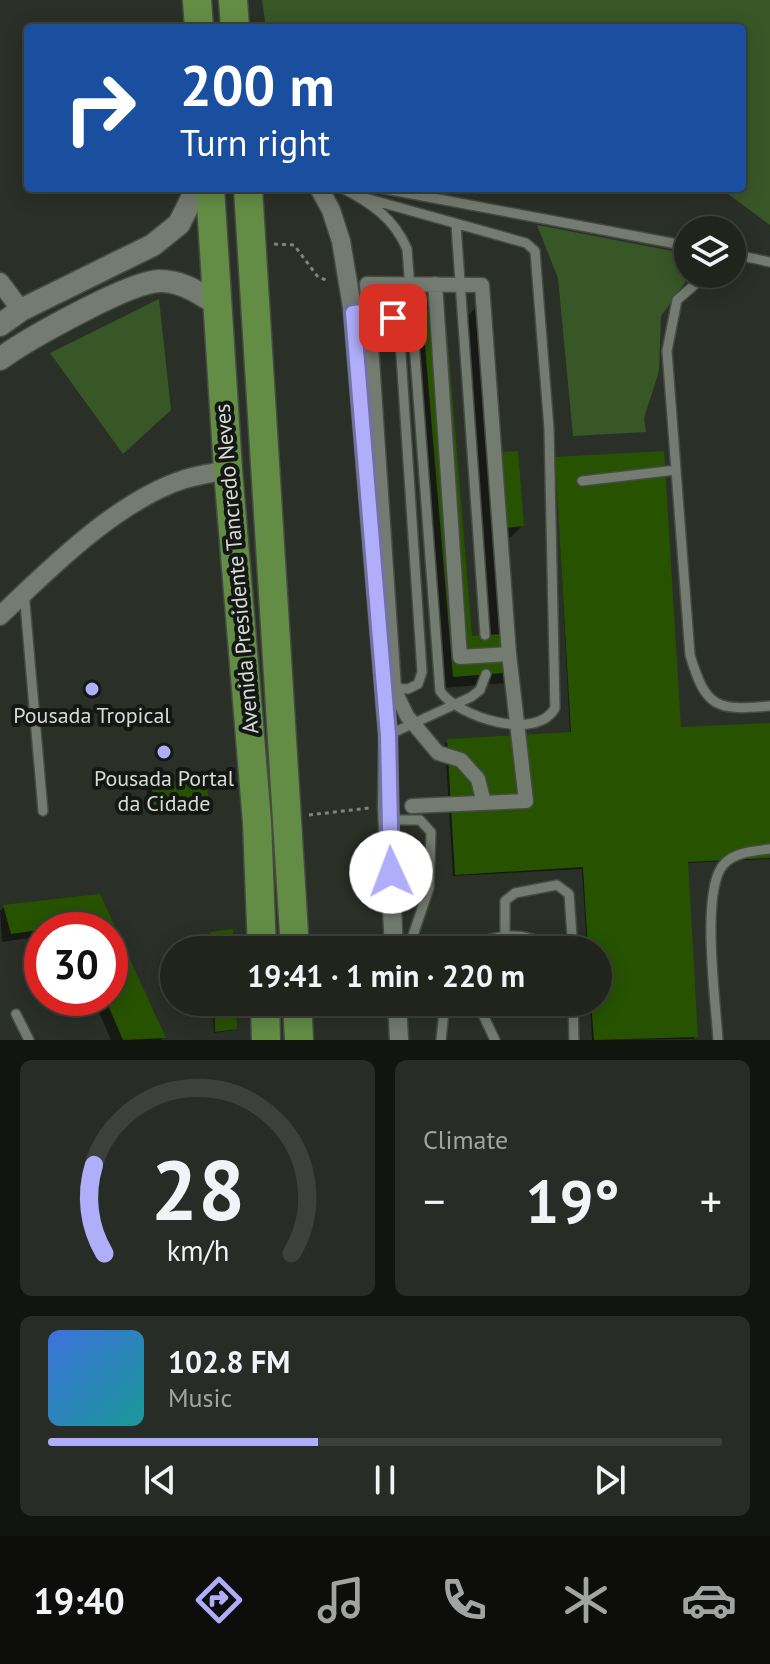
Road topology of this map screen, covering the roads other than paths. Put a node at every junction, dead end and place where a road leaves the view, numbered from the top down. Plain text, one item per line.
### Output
1 (197, 0) edge
2 (233, 0) edge
3 (199, 24) edge
4 (235, 24) edge
5 (195, 192) edge
6 (210, 192) edge
7 (248, 192) edge
8 (321, 192) edge
9 (350, 192) edge
10 (401, 192) edge
11 (358, 196) junction
12 (456, 225) junction
13 (674, 243) edge
14 (746, 257) edge
15 (770, 262) edge
16 (0, 282) edge
17 (435, 284) junction
18 (409, 285) junction
19 (458, 285) junction
20 (691, 288) edge
21 (217, 304) junction
22 (21, 310) junction
23 (361, 311) junction
24 (0, 325) edge
25 (0, 359) edge
26 (228, 470) junction
27 (676, 470) junction
28 (582, 481) dead end
29 (24, 592) junction
30 (0, 616) edge
31 (485, 635) dead end
32 (509, 654) junction
33 (486, 674) dead end
34 (389, 688) junction
35 (770, 706) edge
36 (453, 707) junction
37 (413, 722) junction
38 (519, 725) junction
39 (388, 735) junction
40 (484, 803) junction
41 (412, 806) dead end
42 (43, 811) dead end
43 (389, 820) junction
44 (770, 849) edge
45 (261, 936) edge
46 (294, 936) edge
47 (393, 936) edge
48 (413, 936) edge
49 (505, 936) edge
50 (572, 936) edge
51 (16, 1014) dead end
52 (265, 1016) edge
53 (298, 1016) edge
54 (398, 1016) edge
55 (444, 1016) edge
56 (484, 1016) edge
57 (573, 1016) edge
58 (29, 1040) edge
59 (266, 1040) edge
60 (299, 1040) edge
61 (399, 1040) edge
62 (441, 1040) edge
63 (495, 1040) edge
64 (574, 1040) edge
65 (718, 1040) edge

1 - 3 main road
2 - 4 main road
5 - 22 street
6 - 21 main road, Avenida Presidente Tancredo Neves
7 - 46 main road, Avenida Presidente Tancredo Neves
8 - 23 street
9 - 11 lane
10 - 13 lane
11 - 12 lane
11 - 18 lane
12 - 19 lane
12 - 38 lane
14 - 15 lane
16 - 22 street
17 - 18 street
17 - 19 street
17 - 32 street
18 - 23 street
18 - 36 lane
19 - 31 lane
19 - 32 street
20 - 27 lane
21 - 25 street
21 - 26 main road, Avenida Presidente Tancredo Neves
22 - 24 street
23 - 34 street
23 - 34 lane
26 - 29 street
26 - 45 main road, Avenida Presidente Tancredo Neves
27 - 28 lane
27 - 35 lane
29 - 30 street
29 - 42 lane
32 - 38 street
33 - 36 lane
34 - 37 street
34 - 39 street
36 - 37 lane
36 - 38 lane
37 - 39 lane
37 - 40 street
38 - 40 street
39 - 43 street
40 - 41 street
43 - 47 street
43 - 48 lane
44 - 65 lane
49 - 50 lane
51 - 58 lane
52 - 59 main road
53 - 60 main road
54 - 61 street
55 - 62 lane
56 - 63 lane
57 - 64 lane

